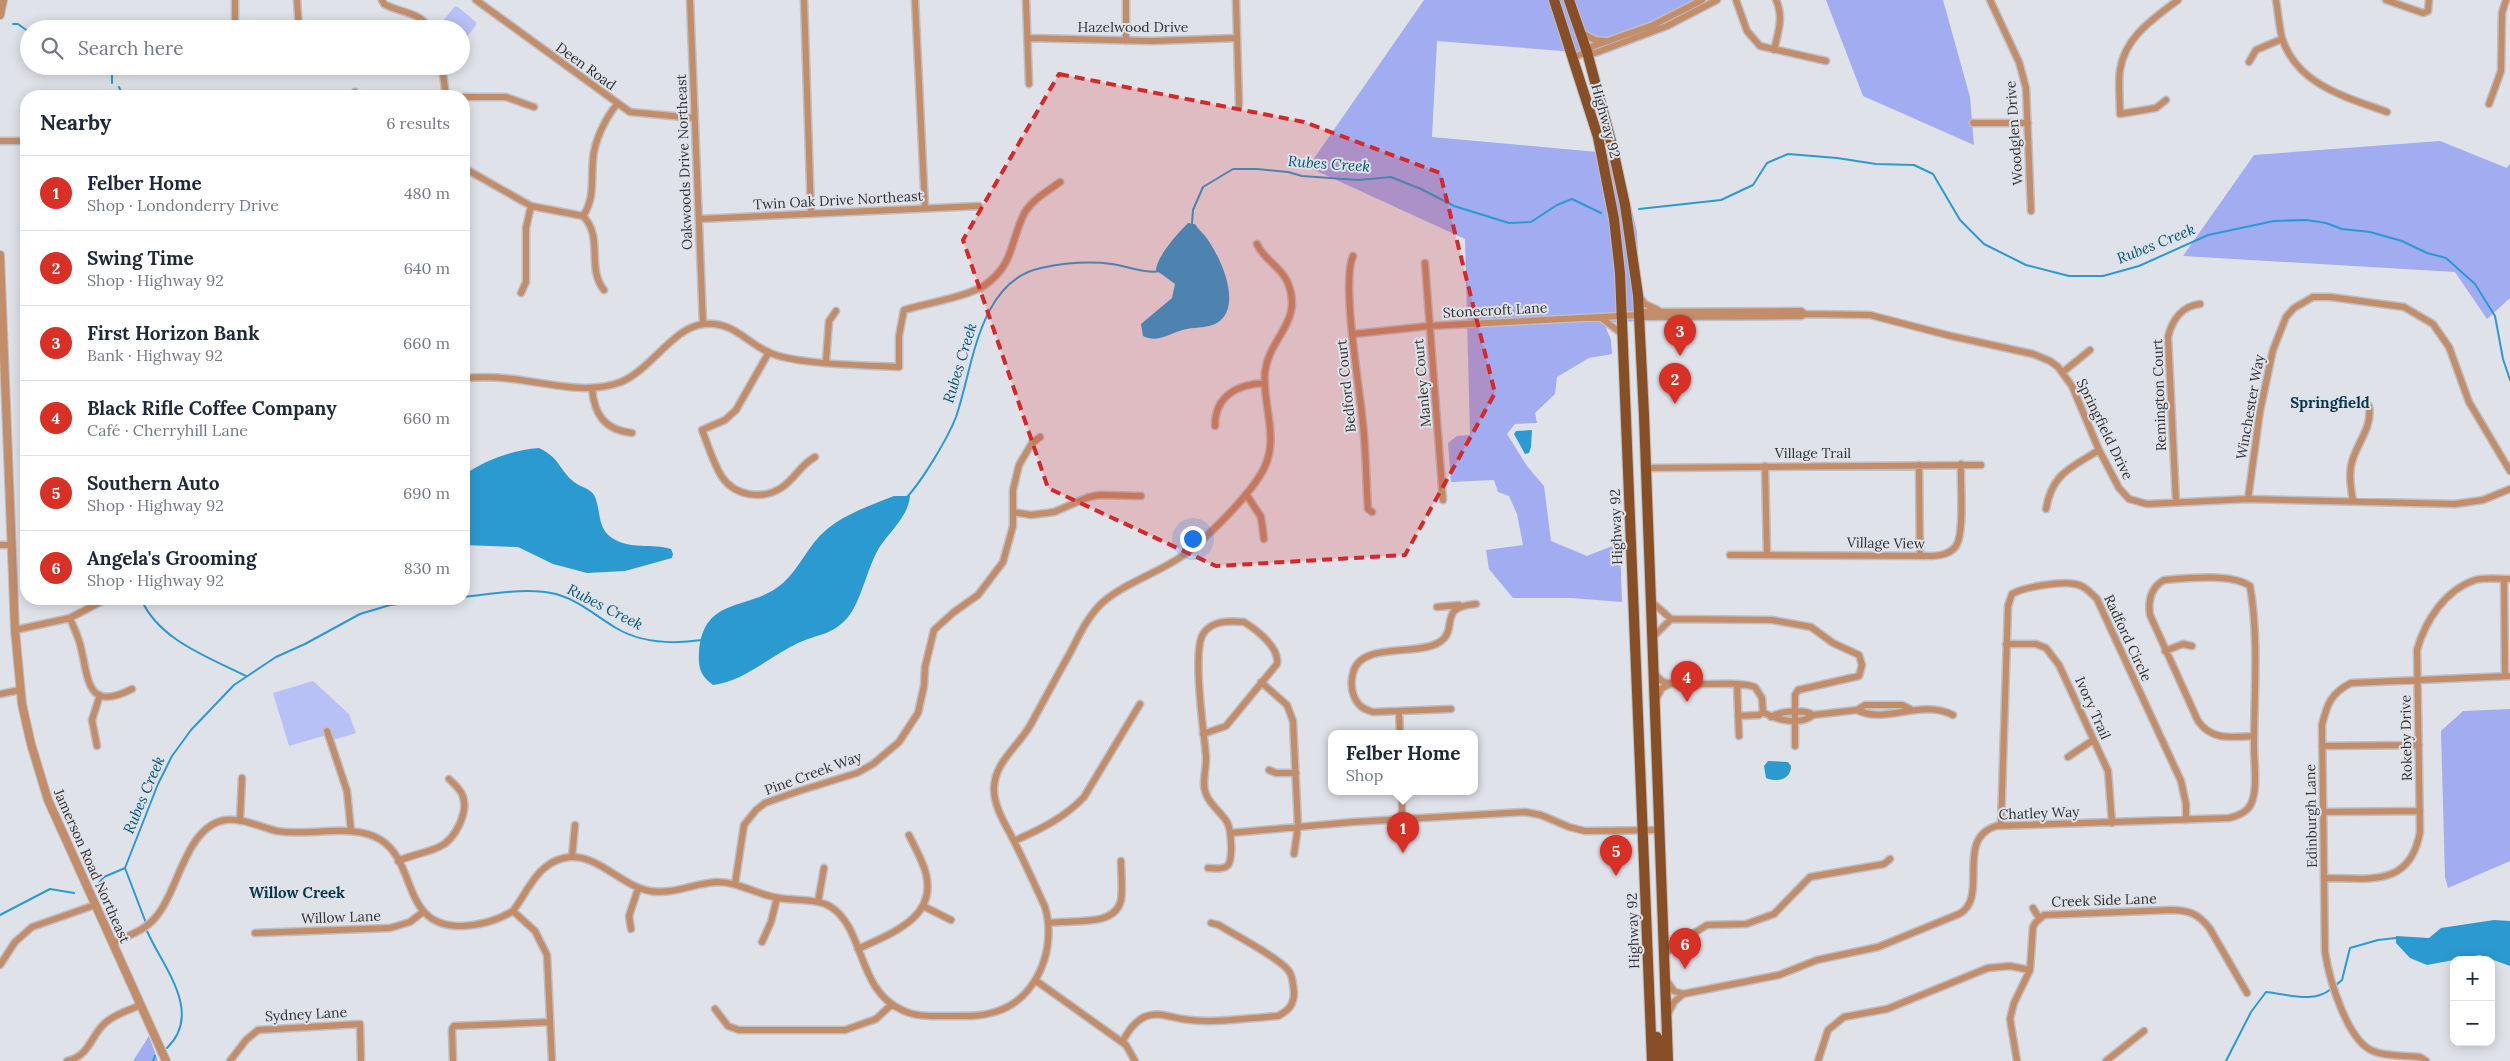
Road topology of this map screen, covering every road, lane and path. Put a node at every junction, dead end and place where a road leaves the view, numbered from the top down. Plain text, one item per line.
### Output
1 (3, 0) edge
2 (235, 0) edge
3 (297, 0) edge
4 (382, 0) edge
5 (476, 0) edge
6 (690, 0) edge
7 (804, 0) edge
8 (915, 0) edge
9 (1026, 0) edge
10 (1126, 0) edge
11 (1236, 0) edge
12 (1554, 0) edge
13 (1569, 0) edge
14 (1702, 0) edge
15 (1717, 0) edge
16 (1736, 0) edge
17 (1776, 0) edge
18 (1990, 0) edge
19 (2178, 0) edge
20 (2276, 0) edge
21 (2386, 0) edge
22 (2429, 0) edge
23 (2506, 0) edge
24 (2400, 2) edge
25 (0, 15) edge
26 (235, 20) edge
27 (298, 20) edge
28 (422, 20) edge
29 (1580, 32) junction
30 (1028, 38) junction
31 (1237, 38) junction
32 (2282, 39) junction
33 (1608, 40) junction
34 (1126, 41) junction
35 (1774, 50) junction
36 (1587, 52) junction
37 (1574, 57) junction
38 (1826, 61) dead end
39 (2249, 62) dead end
40 (443, 75) edge
41 (1030, 84) dead end
42 (445, 90) edge
43 (470, 97) edge
44 (2166, 100) dead end
45 (617, 104) junction
46 (2489, 104) dead end
47 (1239, 105) dead end
48 (534, 107) dead end
49 (2387, 112) dead end
50 (694, 118) junction
51 (1973, 123) dead end
52 (2028, 123) junction
53 (0, 141) edge
54 (20, 141) edge
55 (470, 171) edge
56 (1060, 182) dead end
57 (531, 206) junction
58 (979, 206) dead end
59 (925, 208) junction
60 (2031, 211) dead end
61 (811, 214) junction
62 (583, 216) junction
63 (699, 219) junction
64 (1257, 244) dead end
65 (0, 255) edge
66 (1353, 256) dead end
67 (1424, 263) dead end
68 (604, 290) dead end
69 (521, 293) dead end
70 (1638, 295) junction
71 (2200, 304) dead end
72 (836, 311) dead end
73 (1662, 312) junction
74 (1804, 314) junction
75 (1622, 315) junction
76 (1639, 315) junction
77 (1599, 317) junction
78 (703, 324) junction
79 (1429, 326) junction
80 (1354, 334) junction
81 (1623, 339) junction
82 (2090, 350) dead end
83 (769, 352) junction
84 (826, 361) junction
85 (2063, 372) junction
86 (470, 378) edge
87 (1265, 383) junction
88 (592, 388) junction
89 (2369, 406) dead end
90 (1215, 426) dead end
91 (632, 433) dead end
92 (1040, 437) dead end
93 (2099, 450) junction
94 (815, 457) dead end
95 (1961, 464) junction
96 (1919, 465) junction
97 (1981, 465) dead end
98 (1765, 466) junction
99 (1646, 468) junction
100 (2510, 470) edge
101 (2510, 489) edge
102 (1246, 494) junction
103 (1141, 496) dead end
104 (2248, 499) junction
105 (1443, 500) dead end
106 (2352, 501) junction
107 (2176, 502) junction
108 (2046, 509) dead end
109 (1013, 512) junction
110 (1372, 512) dead end
111 (1264, 539) dead end
112 (0, 545) edge
113 (11, 545) junction
114 (1730, 555) dead end
115 (1767, 555) junction
116 (1920, 556) junction
117 (2507, 579) edge
118 (1650, 600) junction
119 (1476, 604) dead end
120 (95, 605) edge
121 (1459, 605) junction
122 (1437, 607) dead end
123 (70, 618) junction
124 (1671, 619) junction
125 (14, 630) junction
126 (1651, 638) junction
127 (2006, 644) junction
128 (2192, 646) dead end
129 (2165, 651) junction
130 (1653, 670) junction
131 (2507, 676) edge
132 (2418, 680) junction
133 (1261, 682) junction
134 (1670, 684) junction
135 (1737, 684) junction
136 (132, 689) dead end
137 (20, 690) junction
138 (0, 694) edge
139 (100, 695) junction
140 (1140, 704) dead end
141 (1654, 706) junction
142 (1451, 709) dead end
143 (1399, 711) junction
144 (1763, 712) junction
145 (1952, 715) dead end
146 (1738, 716) junction
147 (1795, 716) junction
148 (1400, 730) edge
149 (327, 731) dead end
150 (1203, 734) junction
151 (1739, 736) dead end
152 (2254, 736) junction
153 (2093, 740) junction
154 (2419, 745) junction
155 (97, 746) dead end
156 (1795, 746) dead end
157 (2322, 746) junction
158 (2068, 757) dead end
159 (1269, 770) dead end
160 (1296, 773) junction
161 (242, 778) dead end
162 (449, 779) dead end
163 (1402, 795) edge
164 (2420, 811) junction
165 (2323, 812) junction
166 (1402, 819) junction
167 (240, 820) junction
168 (2186, 820) junction
169 (2112, 823) junction
170 (575, 825) dead end
171 (2002, 825) junction
172 (1298, 827) junction
173 (1642, 830) junction
174 (1659, 830) junction
175 (351, 831) junction
176 (1230, 833) junction
177 (909, 835) dead end
178 (1014, 841) junction
179 (1294, 854) dead end
180 (572, 857) junction
181 (1890, 859) dead end
182 (398, 861) junction
183 (1121, 861) dead end
184 (824, 868) dead end
185 (1208, 868) dead end
186 (2324, 878) junction
187 (735, 884) junction
188 (638, 889) junction
189 (777, 898) junction
190 (818, 902) junction
191 (95, 905) junction
192 (923, 906) junction
193 (2033, 908) dead end
194 (513, 911) junction
195 (423, 912) junction
196 (2039, 918) junction
197 (951, 920) dead end
198 (1049, 923) junction
199 (1211, 924) dead end
200 (1662, 928) junction
201 (631, 929) dead end
202 (255, 933) dead end
203 (1677, 940) junction
204 (762, 942) dead end
205 (113, 943) junction
206 (858, 949) junction
207 (1664, 958) junction
208 (0, 966) edge
209 (2030, 970) junction
210 (1665, 975) junction
211 (1035, 980) junction
212 (2247, 993) dead end
213 (1683, 994) junction
214 (141, 1005) junction
215 (891, 1005) junction
216 (1650, 1009) junction
217 (716, 1011) dead end
218 (1666, 1017) junction
219 (550, 1022) junction
220 (2144, 1031) dead end
221 (1122, 1042) junction
222 (67, 1061) edge
223 (166, 1061) edge
224 (230, 1061) edge
225 (361, 1061) edge
226 (453, 1061) edge
227 (552, 1061) edge
228 (1135, 1061) edge
229 (1652, 1061) edge
230 (1660, 1061) edge
231 (1668, 1061) edge
232 (1818, 1061) edge
233 (2017, 1061) edge
234 (2106, 1061) edge
235 (2426, 1061) edge

1 - 25 street
2 - 26 street
3 - 27 street
4 - 28 street
5 - 45 street, Deen Road
6 - 50 street, Oakwoods Drive Northeast
7 - 61 street
8 - 59 street
9 - 30 street
10 - 34 street
11 - 31 street
12 - 37 main road, Highway 92
13 - 29 main road, Highway 92
14 - 33 street
15 - 36 street
16 - 35 street
17 - 35 street
18 - 52 street, Woodglen Drive
19 - 44 street
20 - 32 street
21 - 24 street
22 - 24 street
23 - 46 street
29 - 33 street
29 - 36 main road, Highway 92
30 - 34 street, Hazelwood Drive
30 - 41 street
31 - 34 street, Hazelwood Drive
31 - 47 street
32 - 39 street
32 - 49 street
33 - 36 street
35 - 38 street
36 - 37 street
36 - 70 main road, Highway 92
37 - 75 main road, Highway 92
40 - 42 street
43 - 48 street
45 - 50 street, Deen Road
45 - 62 street
50 - 63 street, Oakwoods Drive Northeast
51 - 52 street
52 - 60 street, Woodglen Drive
53 - 54 street
55 - 57 street
56 - 84 street
57 - 62 street
57 - 69 street
58 - 59 street, Twin Oak Drive Northeast
59 - 61 street, Twin Oak Drive Northeast
61 - 63 street, Twin Oak Drive Northeast
62 - 68 street
63 - 78 street, Oakwoods Drive Northeast
64 - 87 street
65 - 113 street, Jamerson Road Northeast
66 - 80 street, Bedford Court
67 - 79 street, Manley Court
70 - 73 street
70 - 76 main road, Highway 92
71 - 107 street, Remington Court
72 - 84 street
73 - 74 street, Springfield Drive
73 - 76 street, Springfield Drive
74 - 76 street, Springfield Drive
74 - 85 street, Springfield Drive
75 - 76 street, Stonecroft Lane
75 - 77 street, Stonecroft Lane
75 - 81 main road, Highway 92
76 - 99 main road, Highway 92
77 - 79 street, Stonecroft Lane
77 - 81 street
78 - 83 street
78 - 88 street
79 - 80 street, Stonecroft Lane
79 - 105 street, Manley Court
80 - 110 street, Bedford Court
81 - 173 main road, Highway 92
82 - 85 street
83 - 84 street
83 - 94 street
85 - 93 street, Springfield Drive
86 - 88 street
87 - 90 street
87 - 102 street
88 - 91 street
89 - 106 street
92 - 109 street, Pine Creek Way
93 - 107 street, Springfield Drive
93 - 108 street
95 - 96 street, Village Trail
95 - 97 street, Village Trail
95 - 116 street, Village View
96 - 98 street, Village Trail
96 - 116 street
98 - 99 street, Village Trail
98 - 115 street
99 - 118 main road, Highway 92
100 - 104 street, Winchester Way
101 - 106 street, Springfield Drive
102 - 111 street
102 - 178 street
103 - 109 street
104 - 106 street, Springfield Drive
104 - 107 street, Springfield Drive
109 - 187 street, Pine Creek Way
112 - 113 street
113 - 125 street, Jamerson Road Northeast
114 - 115 street, Village View
115 - 116 street, Village View
117 - 131 street
117 - 132 street, Rokeby Drive
118 - 124 street
118 - 126 main road, Highway 92
119 - 121 street
120 - 123 street
121 - 122 street
121 - 143 street
123 - 125 street
123 - 139 street
124 - 126 street
124 - 147 street
125 - 137 street, Jamerson Road Northeast
126 - 130 main road, Highway 92
127 - 153 street, Ivory Trail
127 - 168 street, Radford Circle
127 - 171 street, Radford Circle
128 - 129 street
129 - 152 street, Chatley Way
129 - 152 street, Chatley Way
130 - 134 street
130 - 141 main road, Highway 92
131 - 132 street, Edinburgh Lane
132 - 154 street, Rokeby Drive
132 - 157 street, Edinburgh Lane
133 - 150 street
133 - 150 street
133 - 160 street
134 - 135 street
134 - 141 street
135 - 144 street
135 - 146 street
136 - 139 street
137 - 138 street
137 - 191 street, Jamerson Road Northeast
139 - 155 street
140 - 178 street
141 - 174 main road, Highway 92
142 - 143 street
143 - 148 street
144 - 146 street
144 - 147 street
145 - 147 street
146 - 151 street
147 - 156 street
149 - 175 street
150 - 176 street
152 - 168 street, Chatley Way
153 - 158 street
153 - 169 street, Ivory Trail
154 - 157 street
154 - 164 street, Rokeby Drive
157 - 165 street, Edinburgh Lane
159 - 160 street
160 - 172 street
161 - 167 street
162 - 182 street
163 - 166 street
164 - 165 street
164 - 186 street, Rokeby Drive
165 - 186 street, Edinburgh Lane
166 - 172 street
166 - 173 street
167 - 175 street
167 - 205 street
168 - 169 street, Chatley Way
169 - 171 street, Chatley Way
170 - 180 street
171 - 213 street, Chatley Way
172 - 176 street
172 - 179 street
173 - 174 street
173 - 216 main road, Highway 92
174 - 200 main road, Highway 92
175 - 182 street
176 - 185 street
177 - 192 street
178 - 198 street
180 - 188 street
180 - 194 street
181 - 203 street
182 - 195 street
183 - 198 street
184 - 190 street
186 - 235 street, Edinburgh Lane
187 - 188 street
187 - 189 street
188 - 201 street
189 - 190 street
189 - 204 street
190 - 206 street
191 - 205 street, Jamerson Road Northeast
191 - 208 street
192 - 197 street
192 - 206 street
193 - 196 street
194 - 195 street
194 - 219 street
195 - 202 street, Willow Lane
196 - 209 street, Creek Side Lane
196 - 212 street, Creek Side Lane
198 - 211 street
199 - 221 street
200 - 203 street
200 - 207 main road, Highway 92
203 - 207 street
205 - 214 street, Jamerson Road Northeast
206 - 215 street
207 - 210 main road, Highway 92
209 - 232 street
209 - 233 street, Creek Side Lane
210 - 213 street
210 - 218 main road, Highway 92
211 - 215 street
211 - 221 street
213 - 218 street
214 - 222 street
214 - 223 street, Jamerson Road Northeast
215 - 217 street
216 - 229 main road, Highway 92
216 - 230 main road
218 - 231 main road, Highway 92
219 - 226 street
219 - 227 street
220 - 234 street
221 - 228 street
224 - 225 street, Sydney Lane

